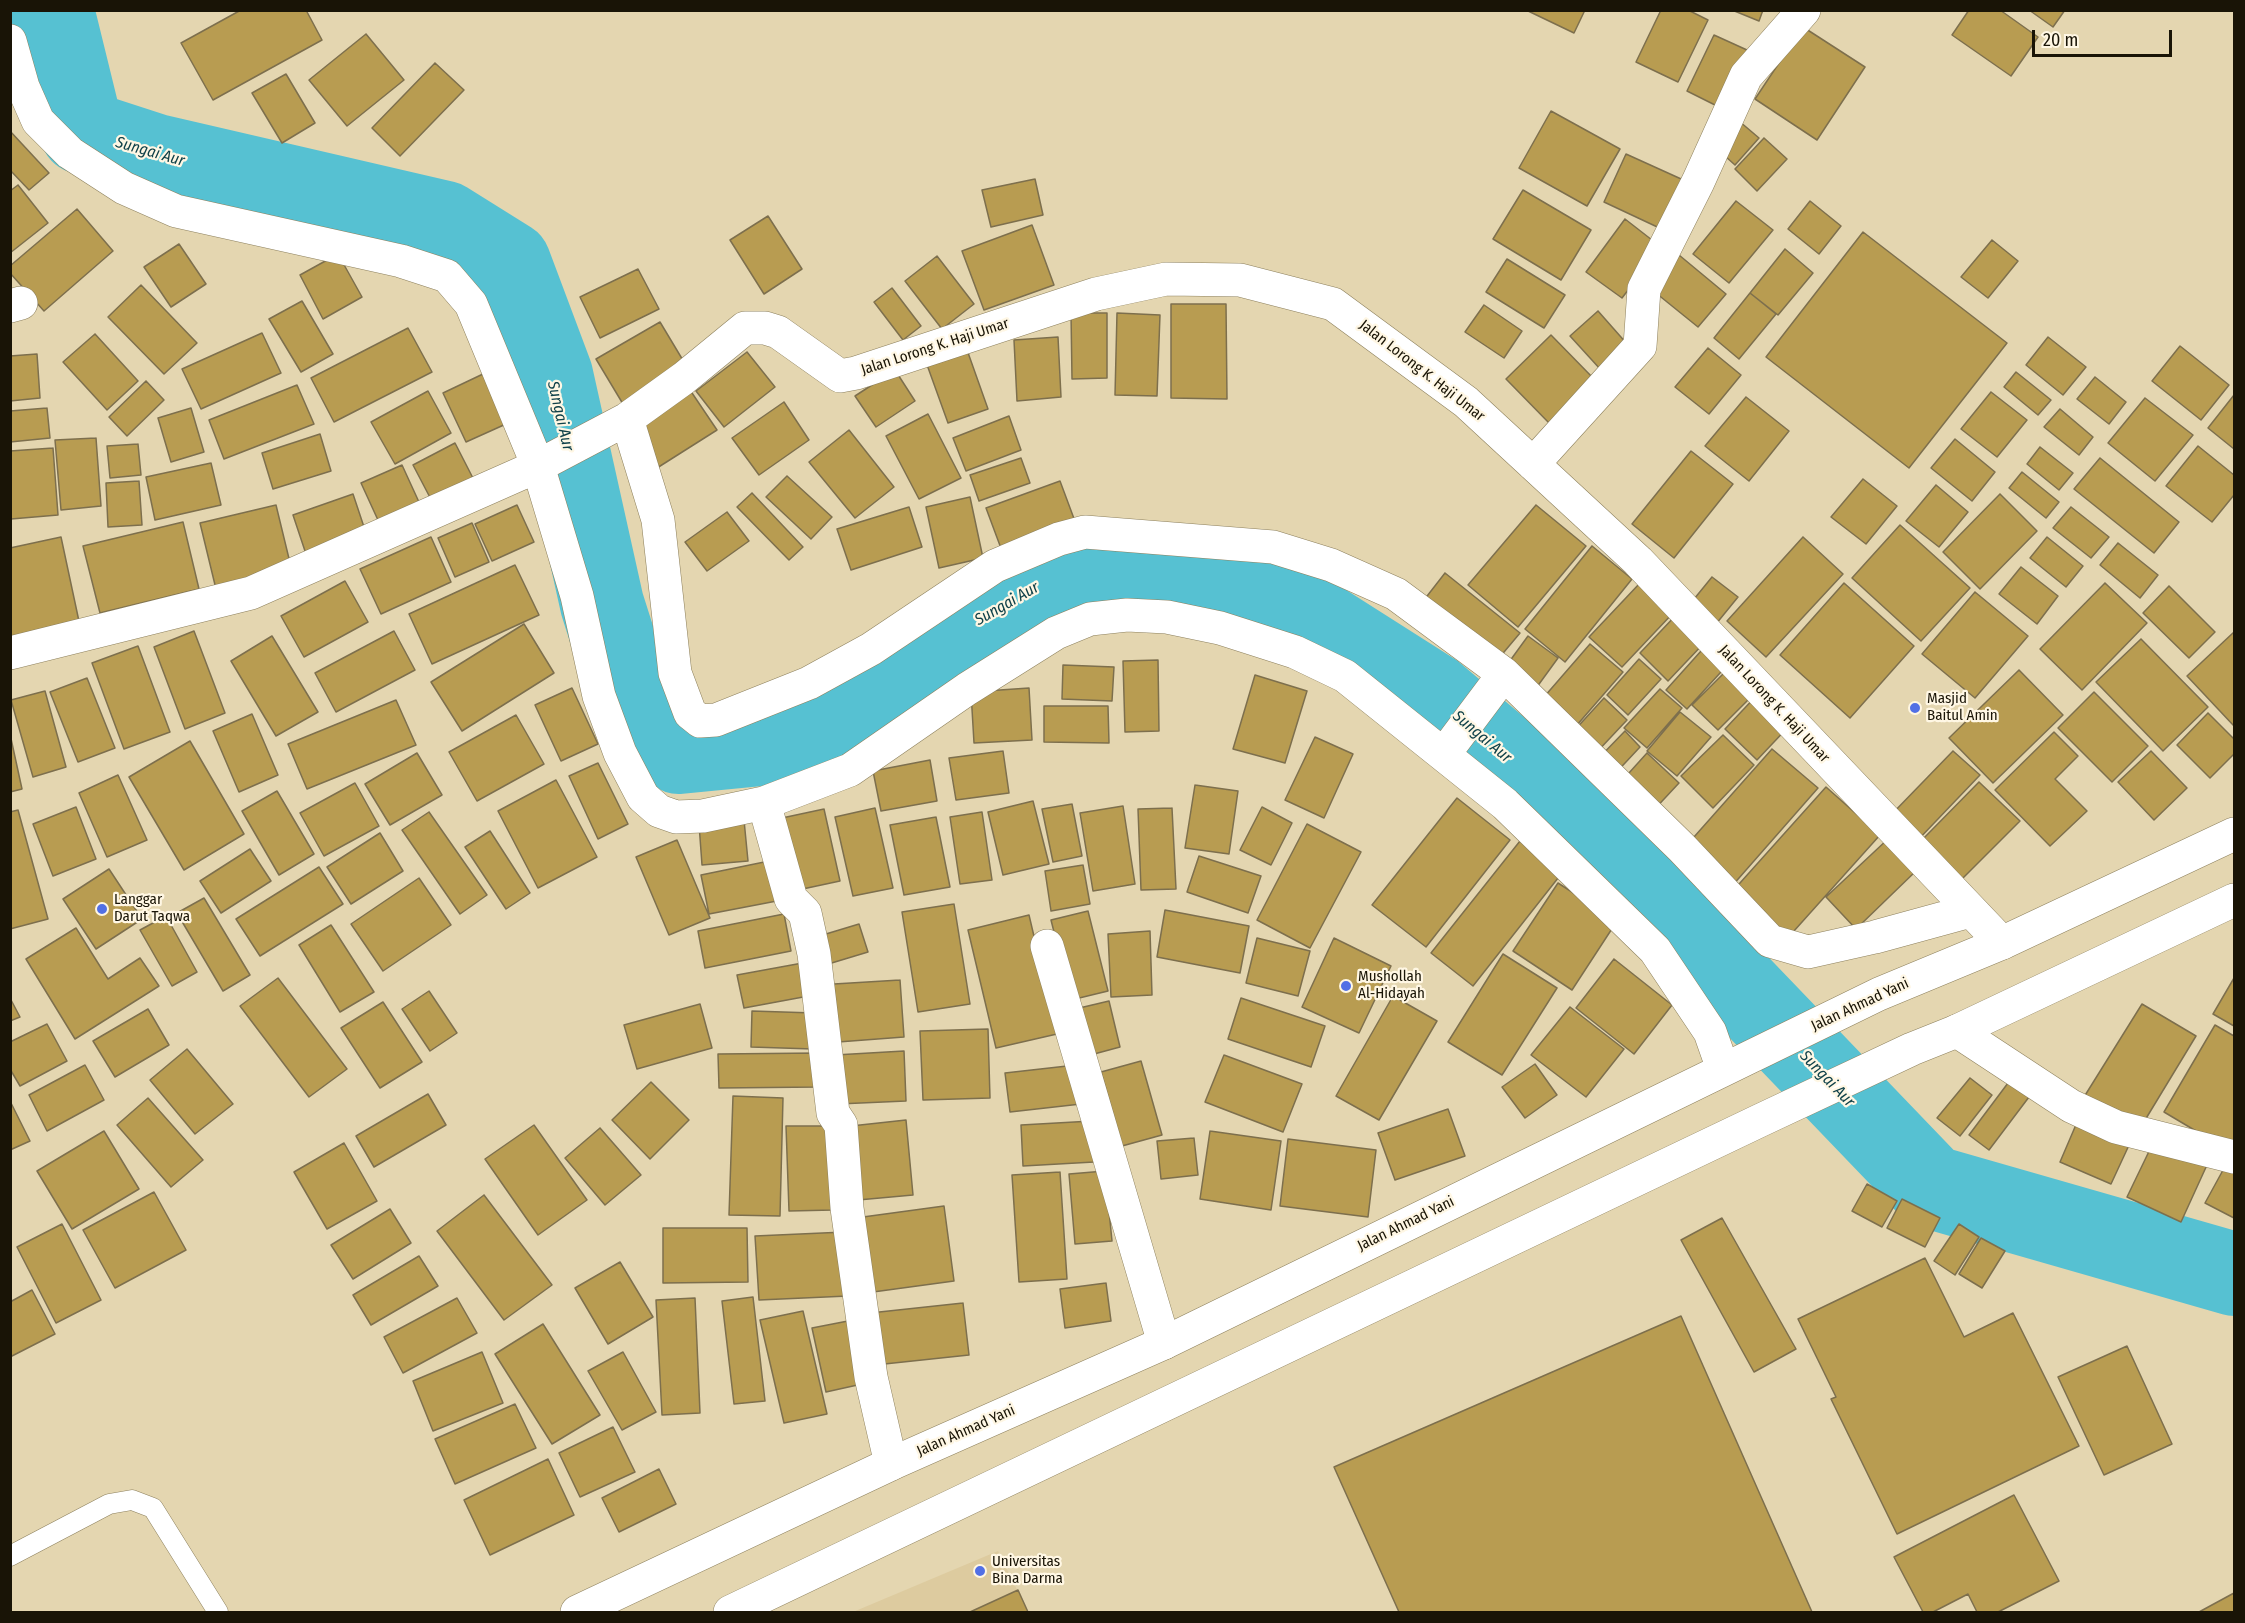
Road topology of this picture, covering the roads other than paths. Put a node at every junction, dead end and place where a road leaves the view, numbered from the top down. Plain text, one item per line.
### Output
1 (1804, 10) edge
2 (10, 41) edge
3 (618, 424) junction
4 (542, 464) junction
5 (1533, 464) junction
6 (10, 653) edge
7 (1501, 679) junction
8 (1452, 743) junction
9 (764, 803) junction
10 (2235, 834) edge
11 (2235, 900) edge
12 (1970, 911) junction
13 (2002, 943) junction
14 (1047, 946) dead end
15 (1957, 1031) junction
16 (1726, 1067) junction
17 (2235, 1157) edge
18 (1164, 1343) junction
19 (891, 1464) junction
20 (10, 1556) edge
21 (218, 1612) edge
22 (577, 1612) edge
23 (730, 1612) edge

1 - 5 main road
2 - 4 main road
3 - 4 main road
3 - 5 main road, Jalan Lorong K. Haji Umar
3 - 7 main road
4 - 6 main road
4 - 9 main road
5 - 12 main road, Jalan Lorong K. Haji Umar
7 - 8 main road
7 - 12 main road
8 - 9 main road
8 - 16 main road
9 - 19 main road
10 - 13 main road, Jalan Ahmad Yani
11 - 15 main road
12 - 13 main road, Jalan Lorong K. Haji Umar
13 - 16 main road, Jalan Ahmad Yani
14 - 18 main road
15 - 17 main road
15 - 23 main road
16 - 18 main road, Jalan Ahmad Yani
18 - 19 main road, Jalan Ahmad Yani
19 - 22 main road, Jalan Ahmad Yani
20 - 21 lane

